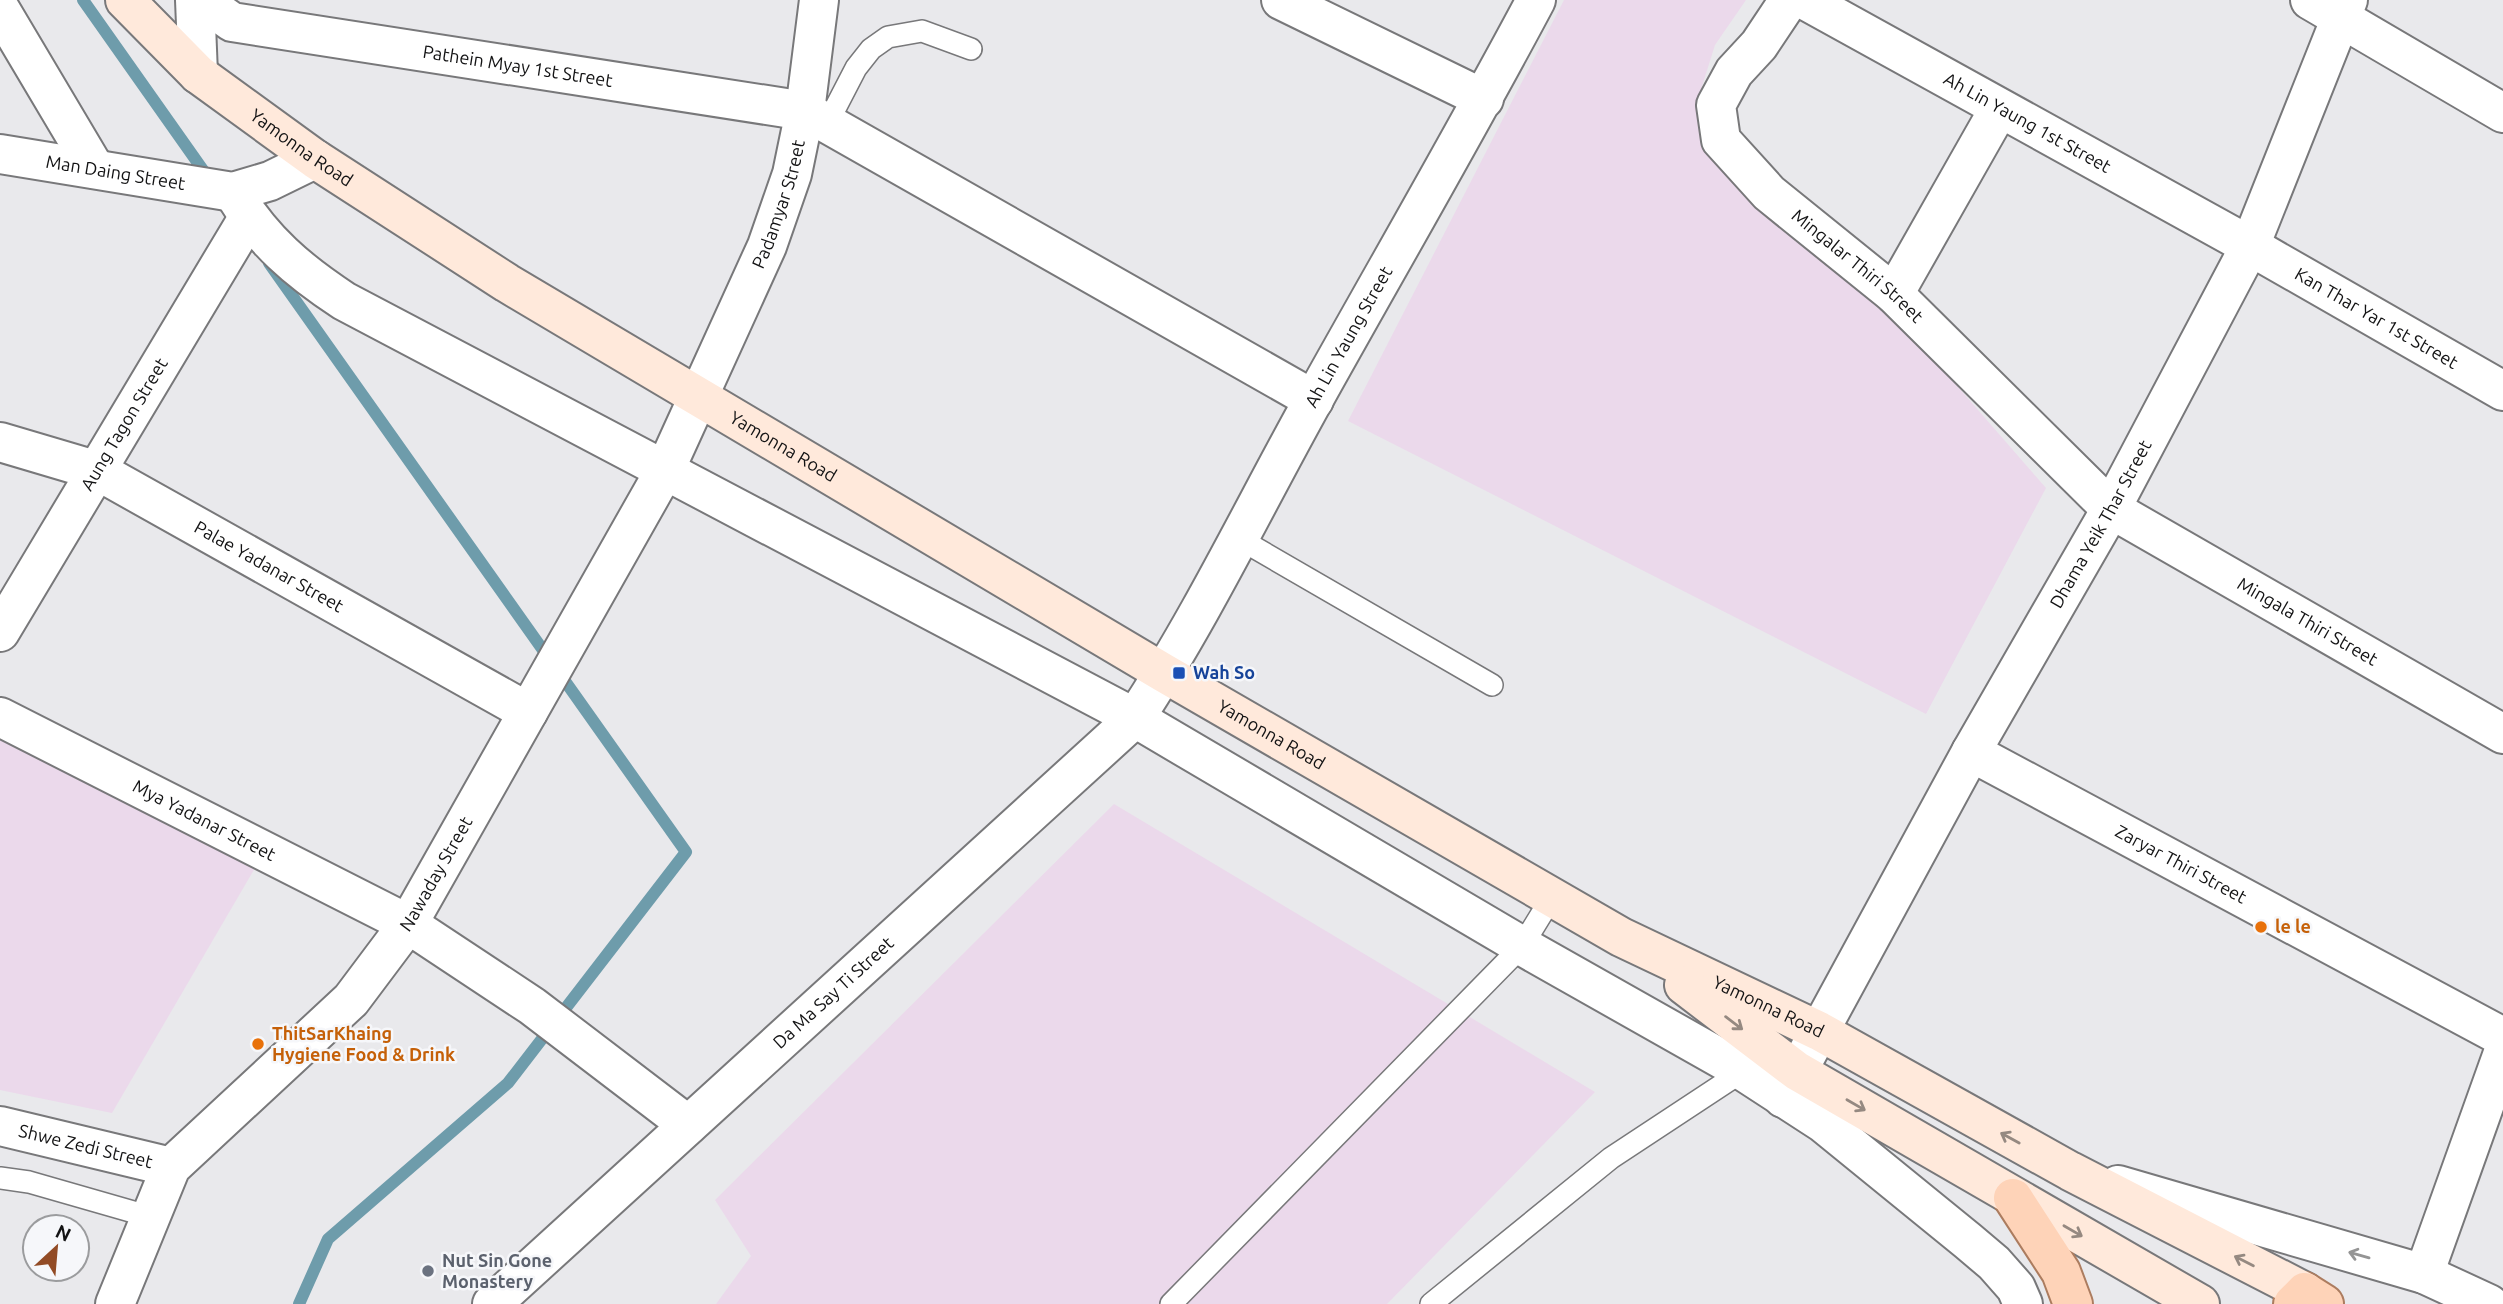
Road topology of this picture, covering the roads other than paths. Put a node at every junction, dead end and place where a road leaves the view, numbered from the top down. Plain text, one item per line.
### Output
1 (125, 0) edge
2 (195, 0) edge
3 (201, 0) edge
4 (819, 0) edge
5 (1281, 0) edge
6 (1536, 0) edge
7 (1789, 0) edge
8 (1805, 0) edge
9 (2333, 6) edge
10 (0, 9) edge
11 (971, 49) dead end
12 (198, 74) junction
13 (1484, 99) junction
14 (2000, 109) junction
15 (2503, 113) edge
16 (816, 117) junction
17 (0, 154) edge
18 (315, 159) junction
19 (95, 169) junction
20 (241, 205) junction
21 (2250, 246) junction
22 (1894, 294) junction
23 (2503, 391) edge
24 (698, 395) junction
25 (1314, 400) junction
26 (0, 442) edge
27 (664, 470) junction
28 (98, 471) junction
29 (2111, 509) junction
30 (1238, 538) junction
31 (0, 632) edge
32 (1164, 673) junction
33 (1492, 685) dead end
34 (528, 712) junction
35 (0, 717) edge
36 (1135, 718) junction
37 (2503, 734) edge
38 (1971, 752) junction
39 (1552, 897) junction
40 (408, 924) junction
41 (1621, 937) junction
42 (1522, 947) junction
43 (1819, 1031) junction
44 (2503, 1037) edge
45 (2503, 1053) edge
46 (1743, 1071) junction
47 (1790, 1084) junction
48 (688, 1125) junction
49 (0, 1126) edge
50 (172, 1167) junction
51 (2070, 1171) junction
52 (0, 1178) edge
53 (2013, 1198) junction
54 (151, 1217) junction
55 (2424, 1274) junction
56 (2307, 1300) edge
57 (1433, 1303) edge
58 (115, 1304) edge
59 (492, 1304) edge
60 (1171, 1304) edge
61 (2023, 1304) edge
62 (2073, 1304) edge
63 (2200, 1304) edge
64 (2489, 1304) edge

1 - 12 main road, Yamonna Road
2 - 12 street
3 - 16 street, Pathein Myay 1st Street
4 - 16 street, Padamyar Street
5 - 13 street
6 - 13 street, Ah Lin Yaung Street
7 - 22 street, Mingalar Thiri Street
8 - 14 street, Ah Lin Yaung 1st Street
9 - 15 street
9 - 21 street, Dhama Yeik Thar Street
10 - 19 street
11 - 16 lane
12 - 18 main road, Yamonna Road
13 - 25 street, Ah Lin Yaung Street
14 - 21 street, Ah Lin Yaung 1st Street
14 - 22 street
16 - 24 street, Padamyar Street
16 - 25 street
17 - 19 street, Man Daing Street
18 - 20 street
18 - 24 main road, Yamonna Road
19 - 20 street, Man Daing Street
20 - 27 street
20 - 28 street, Aung Tagon Street
21 - 23 street, Kan Thar Yar 1st Street
21 - 29 street, Dhama Yeik Thar Street
22 - 29 street, Mingalar Thiri Street
24 - 27 street, Nawaday Street
24 - 32 main road, Yamonna Road
25 - 30 street, Ah Lin Yaung Street
26 - 28 street, Palae Yadanar Street
27 - 34 street, Nawaday Street
27 - 36 street
28 - 31 street, Aung Tagon Street
28 - 34 street, Palae Yadanar Street
29 - 37 street, Mingala Thiri Street
29 - 38 street, Dhama Yeik Thar Street
30 - 32 street, Ah Lin Yaung Street
30 - 33 lane
32 - 36 street, Da Ma Say Ti Street
32 - 39 main road, Yamonna Road
34 - 40 street, Nawaday Street
35 - 40 street, Mya Yadanar Street
36 - 42 street
36 - 48 street, Da Ma Say Ti Street
38 - 43 street, Dhama Yeik Thar Street
38 - 44 street, Zaryar Thiri Street
39 - 41 main road, Yamonna Road
39 - 42 lane
40 - 48 street, Mya Yadanar Street
40 - 50 street, Nawaday Street
41 - 43 main road, Yamonna Road
41 -> 47 main road
42 - 46 street
42 - 60 lane
43 - 47 street, Dhama Yeik Thar Street
51 -> 43 main road, Yamonna Road
45 - 55 street
46 - 47 street
46 - 57 lane
47 -> 53 main road
47 - 61 street
48 - 59 street, Da Ma Say Ti Street
49 - 50 street, Shwe Zedi Street
50 - 54 street, Nawaday Street
55 -> 51 street
56 -> 51 main road, Yamonna Road
52 - 54 lane
53 - 62 main road
53 -> 63 main road
54 - 58 street, Nawaday Street
55 - 64 street

